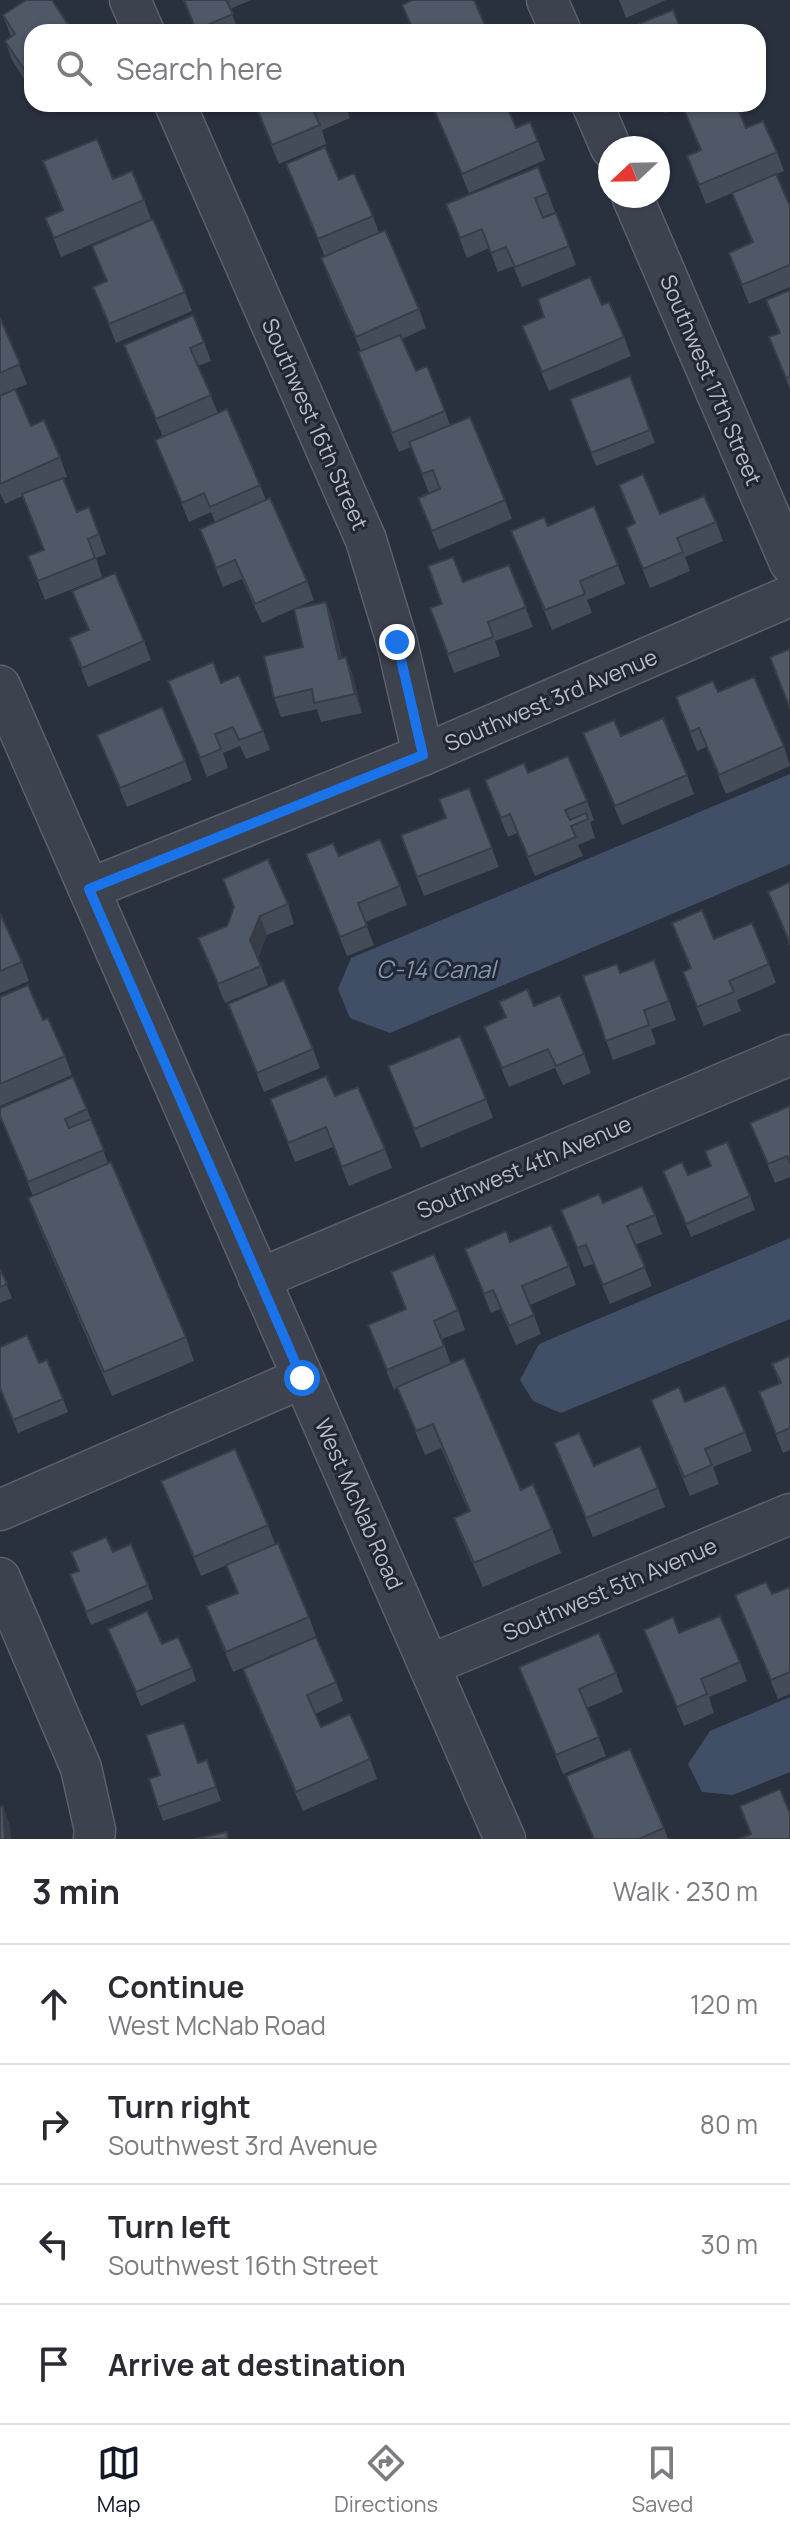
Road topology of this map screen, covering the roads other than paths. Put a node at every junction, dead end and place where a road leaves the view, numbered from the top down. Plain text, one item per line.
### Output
1 (130, 0) edge
2 (547, 0) edge
3 (140, 24) edge
4 (558, 24) edge
5 (179, 112) edge
6 (595, 112) edge
7 (606, 136) edge
8 (637, 208) edge
9 (790, 563) edge
10 (790, 596) edge
11 (0, 686) edge
12 (423, 755) junction
13 (89, 889) junction
14 (790, 1055) edge
15 (259, 1279) junction
16 (302, 1378) junction
17 (0, 1510) edge
18 (790, 1514) edge
19 (0, 1578) edge
20 (430, 1665) junction
21 (95, 1834) edge
22 (505, 1839) edge

1 - 3 street
2 - 4 street
5 - 12 street, Southwest 16th Street
6 - 7 street
8 - 9 street, Southwest 17th Street
10 - 12 street, Southwest 3rd Avenue
11 - 13 street, West McNab Road
12 - 13 street, Southwest 3rd Avenue
13 - 15 street, West McNab Road
14 - 15 street, Southwest 4th Avenue
15 - 16 street, West McNab Road
16 - 17 street
16 - 20 street, West McNab Road
18 - 20 street, Southwest 5th Avenue
19 - 21 street
20 - 22 street, West McNab Road

